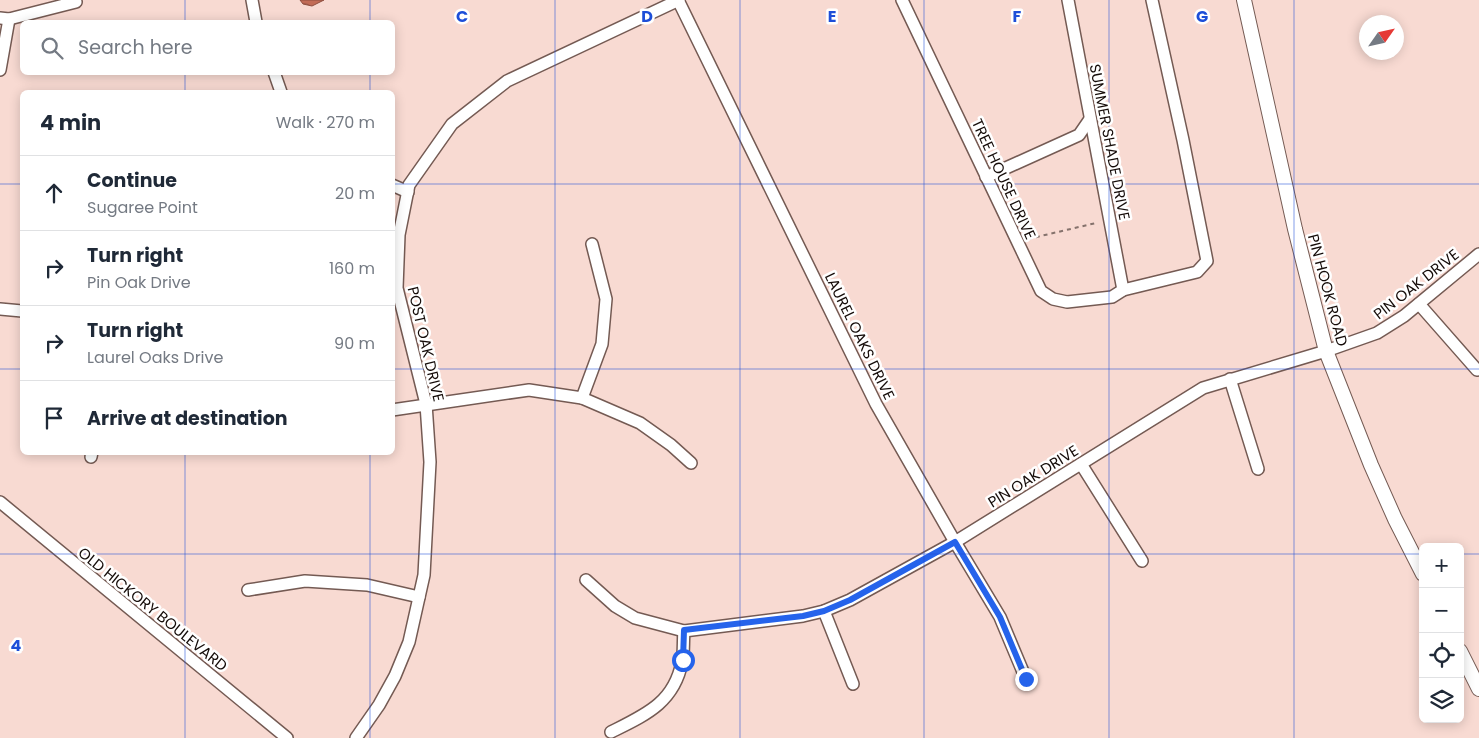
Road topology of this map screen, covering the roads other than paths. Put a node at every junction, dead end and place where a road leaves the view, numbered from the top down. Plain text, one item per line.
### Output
1 (252, 0) edge
2 (678, 0) edge
3 (902, 0) edge
4 (1068, 0) edge
5 (1152, 0) edge
6 (1244, 0) edge
7 (77, 1) edge
8 (5, 18) edge
9 (256, 20) edge
10 (0, 70) edge
11 (275, 75) edge
12 (280, 90) edge
13 (1090, 119) junction
14 (986, 177) junction
15 (395, 187) edge
16 (408, 192) junction
17 (592, 244) dead end
18 (1479, 254) edge
19 (1123, 290) junction
20 (1419, 304) junction
21 (0, 309) edge
22 (20, 311) edge
23 (1326, 351) junction
24 (1477, 370) dead end
25 (1230, 379) junction
26 (582, 398) junction
27 (426, 404) junction
28 (395, 409) edge
29 (691, 463) dead end
30 (1081, 464) junction
31 (1258, 469) dead end
32 (0, 502) edge
33 (955, 542) junction
34 (1142, 561) dead end
35 (1419, 566) edge
36 (586, 580) dead end
37 (248, 590) dead end
38 (419, 597) junction
39 (824, 611) junction
40 (684, 630) junction
41 (1464, 659) edge
42 (1026, 679) dead end
43 (854, 684) dead end
44 (1479, 689) edge
45 (611, 732) dead end
46 (286, 738) edge
47 (356, 738) edge

1 - 9 street
2 - 16 street, POST OAK DRIVE
2 - 33 street, LAUREL OAKS DRIVE
3 - 14 street, TREE HOUSE DRIVE
4 - 13 street, SUMMER SHADE DRIVE
5 - 19 street, TREE HOUSE DRIVE
6 - 23 street, PIN HOOK ROAD
7 - 8 street
8 - 10 street
11 - 12 street
13 - 14 street
13 - 19 street, SUMMER SHADE DRIVE
14 - 19 street, TREE HOUSE DRIVE
15 - 16 street
16 - 27 street, POST OAK DRIVE
17 - 26 street
18 - 20 street, PIN OAK DRIVE
20 - 23 street, PIN OAK DRIVE
20 - 24 street
21 - 22 street
23 - 25 street, PIN OAK DRIVE
23 - 35 street, PIN HOOK ROAD
25 - 30 street, PIN OAK DRIVE
25 - 31 street
26 - 27 street
26 - 29 street
27 - 28 street
27 - 38 street, POST OAK DRIVE
30 - 33 street, PIN OAK DRIVE
30 - 34 street
32 - 46 street, OLD HICKORY BOULEVARD
33 - 39 street, PIN OAK DRIVE
33 - 42 street, LAUREL OAKS DRIVE
36 - 40 street, PIN OAK DRIVE
37 - 38 street
38 - 47 street, POST OAK DRIVE
39 - 40 street, PIN OAK DRIVE
39 - 43 street
40 - 45 street
41 - 44 street

